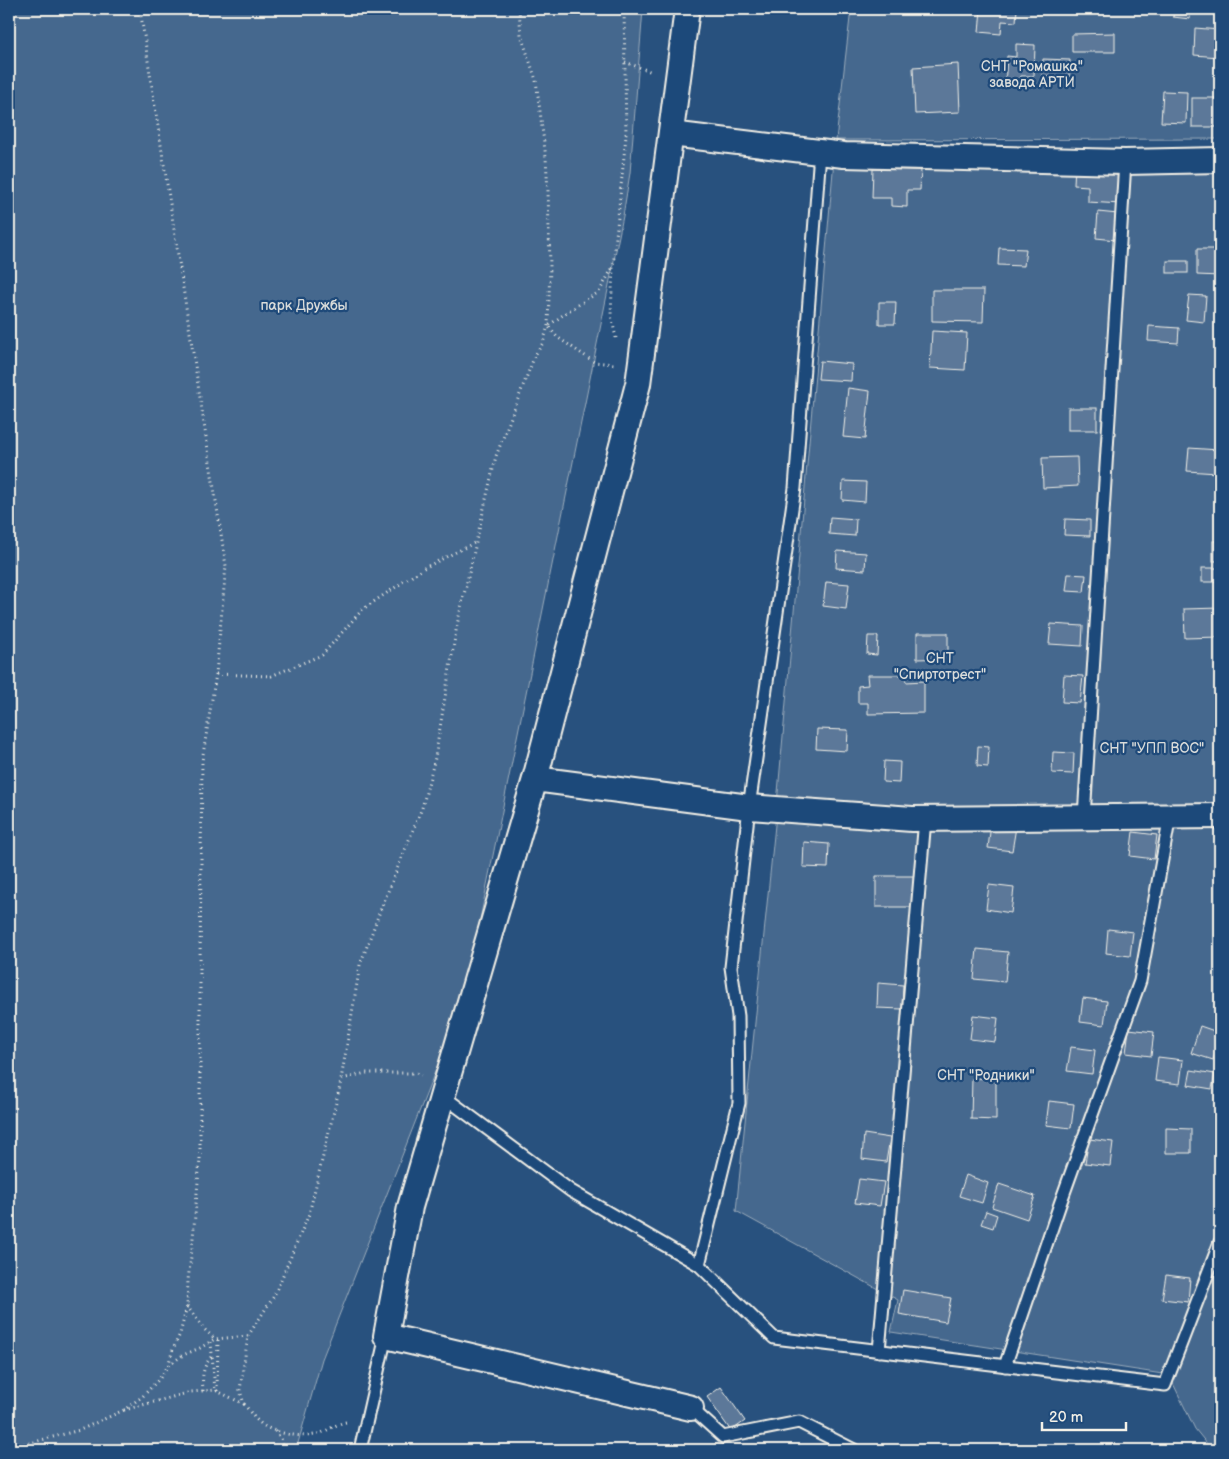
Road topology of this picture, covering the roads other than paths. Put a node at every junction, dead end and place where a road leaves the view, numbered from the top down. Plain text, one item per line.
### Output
1 (687, 9) edge
2 (671, 134) junction
3 (820, 152) junction
4 (1220, 160) edge
5 (1125, 162) junction
6 (536, 779) junction
7 (749, 806) junction
8 (1170, 816) junction
9 (1220, 816) edge
10 (1084, 817) junction
11 (925, 819) junction
12 (443, 1096) junction
13 (1220, 1242) edge
14 (700, 1264) junction
15 (386, 1336) junction
16 (879, 1351) junction
17 (1005, 1366) junction
18 (691, 1408) joint
19 (360, 1450) edge
20 (854, 1450) edge

1 - 2 street
2 - 3 street
2 - 6 street
3 - 5 street
3 - 7 lane
4 - 5 street
5 - 10 lane
6 - 7 street
6 - 12 street
7 - 11 street
7 - 14 lane
8 - 9 street
8 - 10 street
8 - 17 lane
10 - 11 street
11 - 16 lane
12 - 14 lane
12 - 15 street
13 - 17 lane
14 - 16 lane
15 - 18 street
15 - 19 lane
16 - 17 lane
18 - 20 lane

